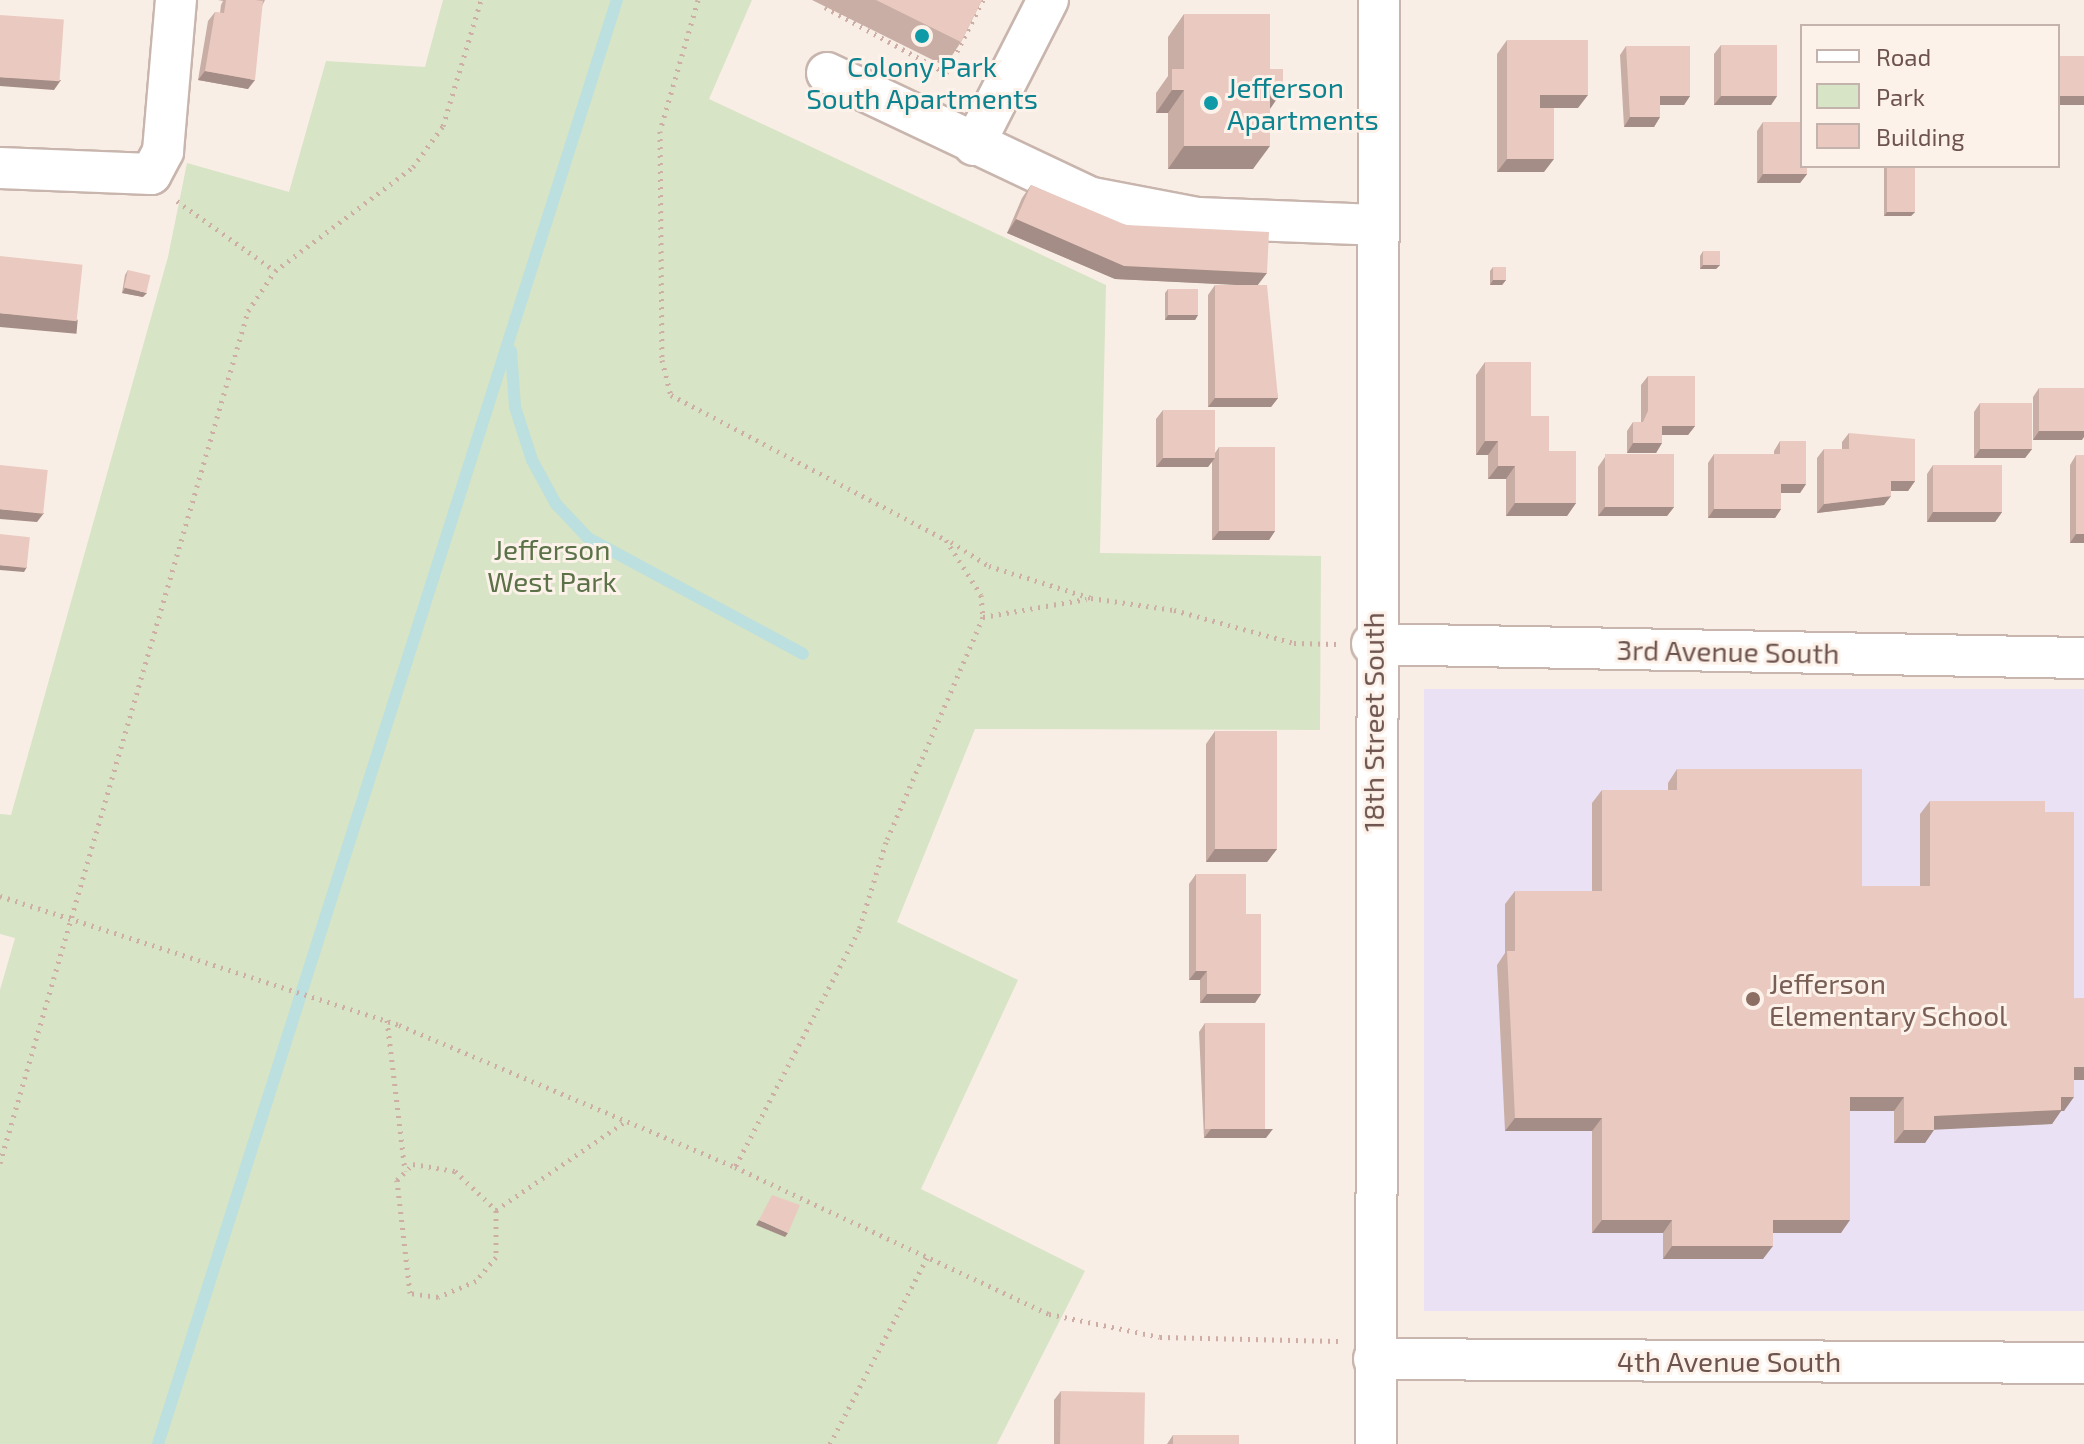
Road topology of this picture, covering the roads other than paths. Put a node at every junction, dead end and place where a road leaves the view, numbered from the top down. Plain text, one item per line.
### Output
1 (176, 0) edge
2 (1048, 0) edge
3 (1379, 0) edge
4 (827, 73) dead end
5 (974, 145) junction
6 (0, 168) edge
7 (1377, 225) junction
8 (1372, 644) junction
9 (2084, 658) edge
10 (1374, 1359) junction
11 (2084, 1363) edge
12 (1376, 1444) edge

1 - 6 street
2 - 5 street
3 - 7 street, 18th Street South
4 - 5 street
5 - 7 street
7 - 8 street, 18th Street South
8 - 9 street, 3rd Avenue South
8 - 10 street, 18th Street South
10 - 11 street, 4th Avenue South
10 - 12 street, 18th Street South

